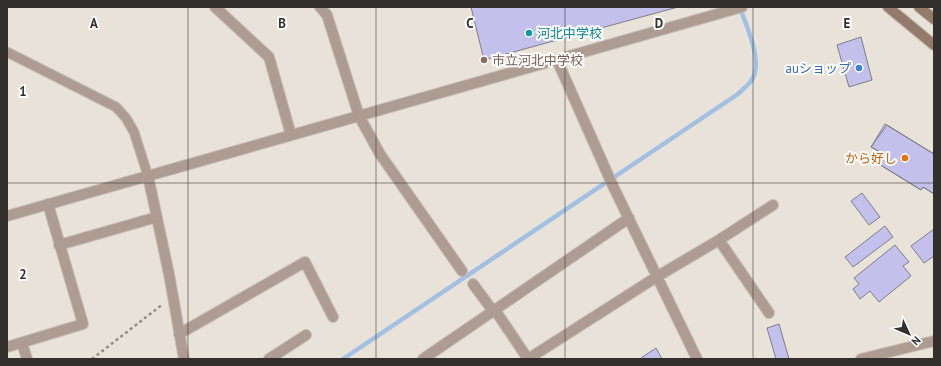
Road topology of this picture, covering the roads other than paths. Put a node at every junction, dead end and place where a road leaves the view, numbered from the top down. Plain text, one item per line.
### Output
1 (215, 7) edge
2 (320, 7) edge
3 (888, 7) edge
4 (920, 7) edge
5 (738, 8) edge
6 (934, 19) edge
7 (934, 45) edge
8 (7, 52) edge
9 (557, 60) junction
10 (359, 116) junction
11 (291, 136) junction
12 (148, 176) junction
13 (48, 204) junction
14 (773, 205) dead end
15 (7, 216) edge
16 (157, 217) junction
17 (629, 218) junction
18 (719, 240) junction
19 (59, 244) junction
20 (462, 271) dead end
21 (658, 276) junction
22 (474, 284) dead end
23 (494, 311) junction
24 (769, 313) dead end
25 (333, 317) dead end
26 (179, 334) junction
27 (306, 335) dead end
28 (934, 341) edge
29 (22, 343) junction
30 (7, 347) edge
31 (28, 359) edge
32 (184, 359) edge
33 (269, 359) edge
34 (423, 359) edge
35 (528, 359) edge
36 (697, 359) edge
37 (862, 359) edge

1 - 11 street
2 - 10 street
3 - 7 main road
4 - 6 main road
5 - 9 street
8 - 12 lane
9 - 10 street
9 - 17 street
10 - 11 street
10 - 20 street
11 - 12 street
12 - 13 street
12 - 16 street
13 - 15 street
13 - 19 street
14 - 18 street
16 - 19 street
16 - 26 street
17 - 21 street
17 - 23 street
18 - 21 street
18 - 24 street
19 - 29 street
21 - 35 street
21 - 36 street
22 - 23 street
23 - 34 street
23 - 35 street
25 - 26 street
26 - 32 street
27 - 33 street
28 - 37 street
29 - 30 street
29 - 31 street

